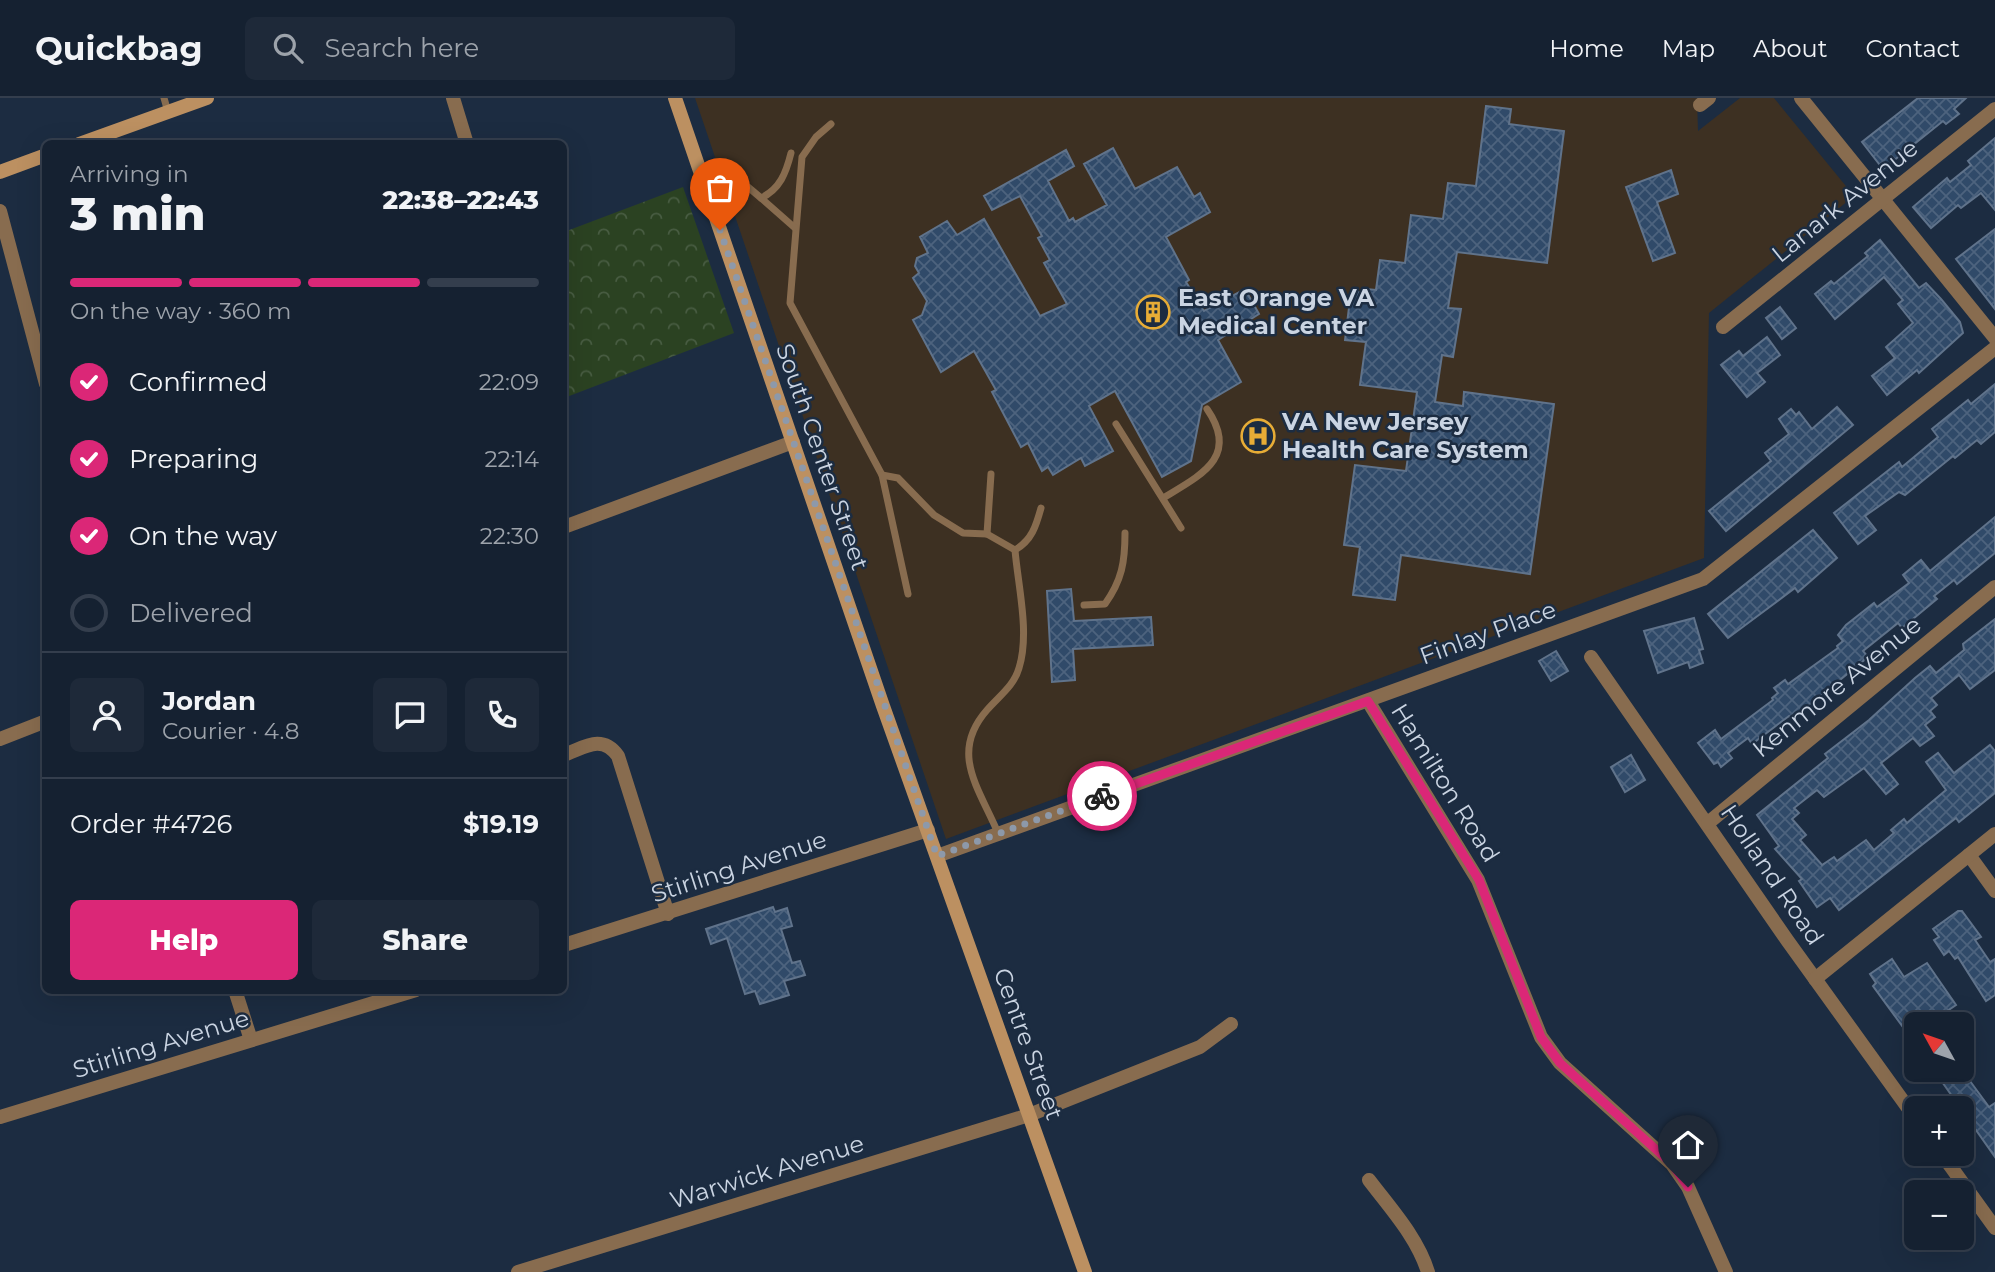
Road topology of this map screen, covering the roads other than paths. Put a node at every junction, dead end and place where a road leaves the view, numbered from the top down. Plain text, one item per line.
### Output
1 (207, 98) edge
2 (453, 98) edge
3 (675, 98) edge
4 (1801, 98) edge
5 (166, 105) edge
6 (1995, 109) edge
7 (831, 124) dead end
8 (88, 140) edge
9 (466, 140) edge
10 (791, 153) dead end
11 (42, 156) edge
12 (0, 172) edge
13 (748, 187) dead end
14 (761, 198) junction
15 (1885, 200) junction
16 (0, 211) edge
17 (795, 228) junction
18 (1723, 327) dead end
19 (1995, 338) edge
20 (1995, 348) edge
21 (42, 369) edge
22 (1207, 409) dead end
23 (1116, 424) dead end
24 (793, 442) junction
25 (991, 474) dead end
26 (882, 475) junction
27 (1163, 498) junction
28 (1041, 508) dead end
29 (567, 526) edge
30 (1181, 528) dead end
31 (1125, 533) dead end
32 (987, 534) junction
33 (1015, 550) junction
34 (1995, 587) edge
35 (908, 594) dead end
36 (1084, 605) dead end
37 (1591, 657) dead end
38 (1368, 701) junction
39 (42, 722) edge
40 (0, 738) edge
41 (567, 754) edge
42 (1708, 823) junction
43 (928, 830) junction
44 (998, 834) junction
45 (1995, 834) edge
46 (1969, 855) junction
47 (937, 856) junction
48 (1995, 891) edge
49 (668, 914) junction
50 (567, 944) edge
51 (1815, 979) junction
52 (236, 994) edge
53 (403, 994) edge
54 (1231, 1024) dead end
55 (251, 1040) junction
56 (1904, 1102) edge
57 (1029, 1115) junction
58 (0, 1117) edge
59 (1950, 1166) edge
60 (1369, 1180) dead end
61 (1995, 1228) edge
62 (518, 1272) edge
63 (1085, 1272) edge
64 (1428, 1272) edge
65 (1726, 1272) edge

1 - 5 main road
2 - 9 street
3 - 24 main road, South Center Street
4 - 15 street
5 - 8 main road
6 - 15 street, Lanark Avenue
7 - 17 lane
10 - 14 lane
11 - 12 main road
13 - 14 lane
14 - 17 lane
15 - 18 street, Lanark Avenue
15 - 19 street
16 - 21 street
17 - 26 lane
20 - 38 street, Finlay Place
22 - 27 lane
23 - 27 lane
24 - 29 street
24 - 43 main road, South Center Street
25 - 32 lane
26 - 32 lane
26 - 35 lane
27 - 30 lane
28 - 33 lane
31 - 36 lane
32 - 33 lane
33 - 44 lane
34 - 42 street, Kenmore Avenue
37 - 42 street, Holland Road
38 - 44 street, Finlay Place
38 - 65 street, Hamilton Road
39 - 40 street
41 - 49 street
42 - 51 street, Holland Road
43 - 47 main road, Centre Street
43 - 49 street, Stirling Avenue
44 - 47 street, Finlay Place
45 - 46 street
46 - 48 street
46 - 51 street
47 - 57 main road, Centre Street
49 - 50 street, Stirling Avenue
51 - 56 street, Holland Road
52 - 55 street
53 - 55 street, Stirling Avenue
54 - 57 street, Warwick Avenue
55 - 58 street, Stirling Avenue
57 - 62 street, Warwick Avenue
57 - 63 main road, Centre Street
59 - 61 street
60 - 64 street

